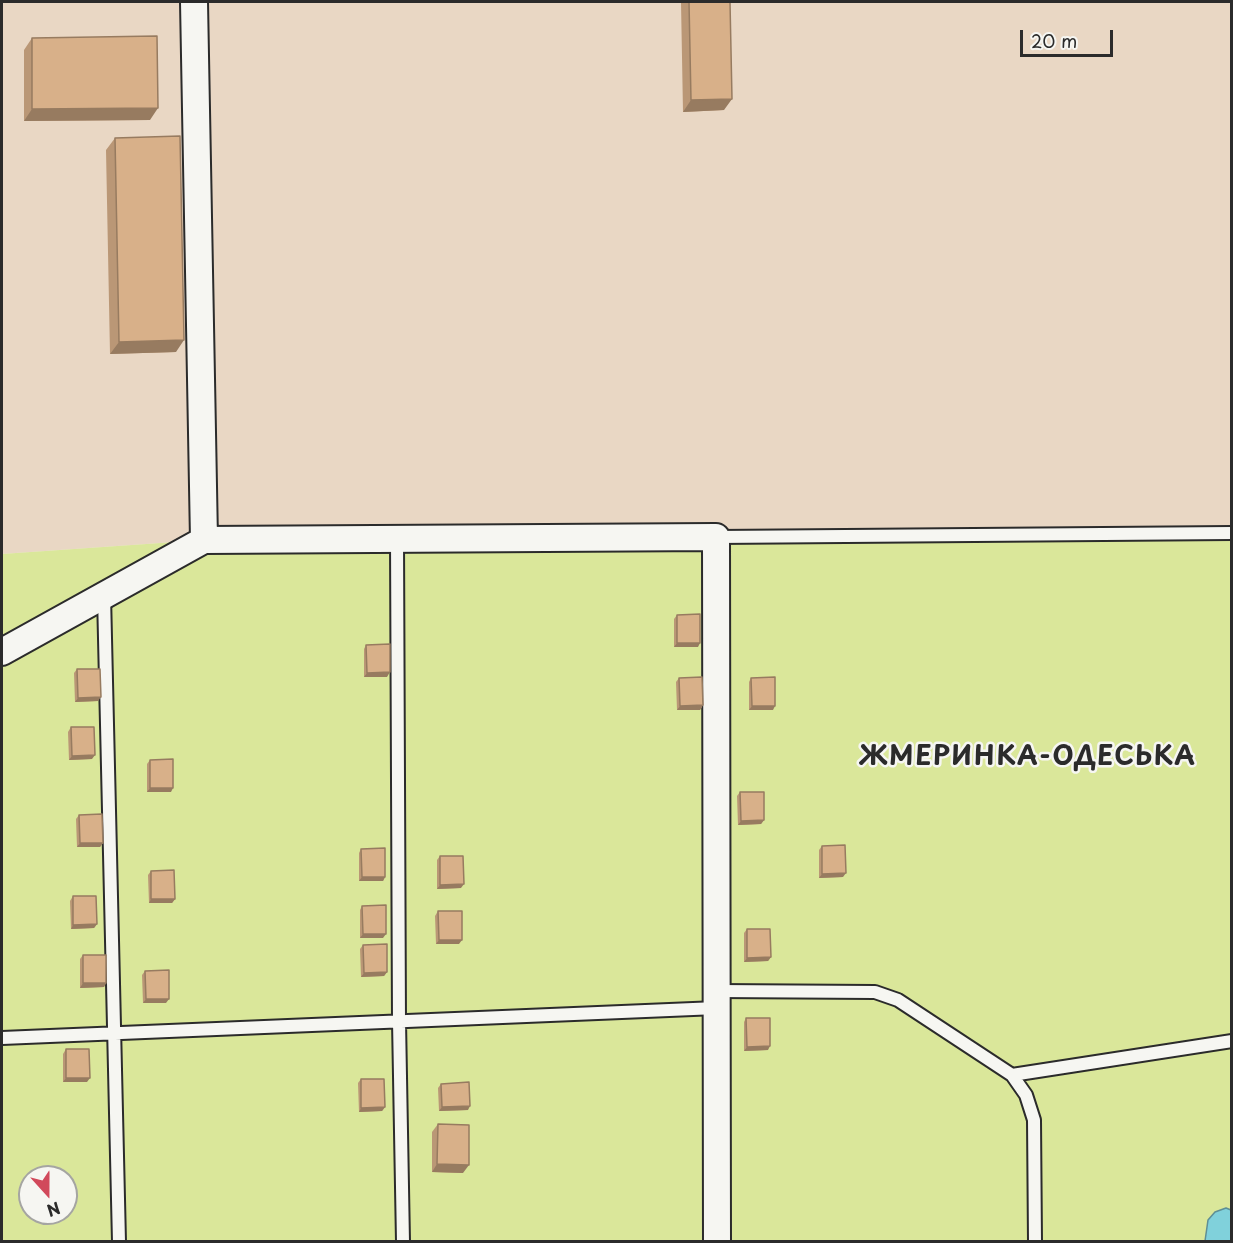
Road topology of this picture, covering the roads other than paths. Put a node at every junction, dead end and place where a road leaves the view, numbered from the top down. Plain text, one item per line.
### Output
1 (194, 2) edge
2 (1232, 534) edge
3 (716, 537) junction
4 (397, 539) junction
5 (204, 540) junction
6 (104, 594) junction
7 (2, 652) edge
8 (716, 1000) junction
9 (399, 1021) junction
10 (113, 1034) junction
11 (2, 1038) edge
12 (1232, 1041) edge
13 (1012, 1075) junction
14 (119, 1242) edge
15 (403, 1242) edge
16 (717, 1242) edge
17 (1035, 1242) edge

1 - 5 street
2 - 3 lane
3 - 4 street
3 - 8 street
4 - 5 street
4 - 9 lane
5 - 6 street
6 - 7 street
6 - 10 lane
8 - 9 lane
8 - 13 lane
8 - 16 street
9 - 10 lane
9 - 15 lane
10 - 11 lane
10 - 14 lane
12 - 13 lane
13 - 17 lane

